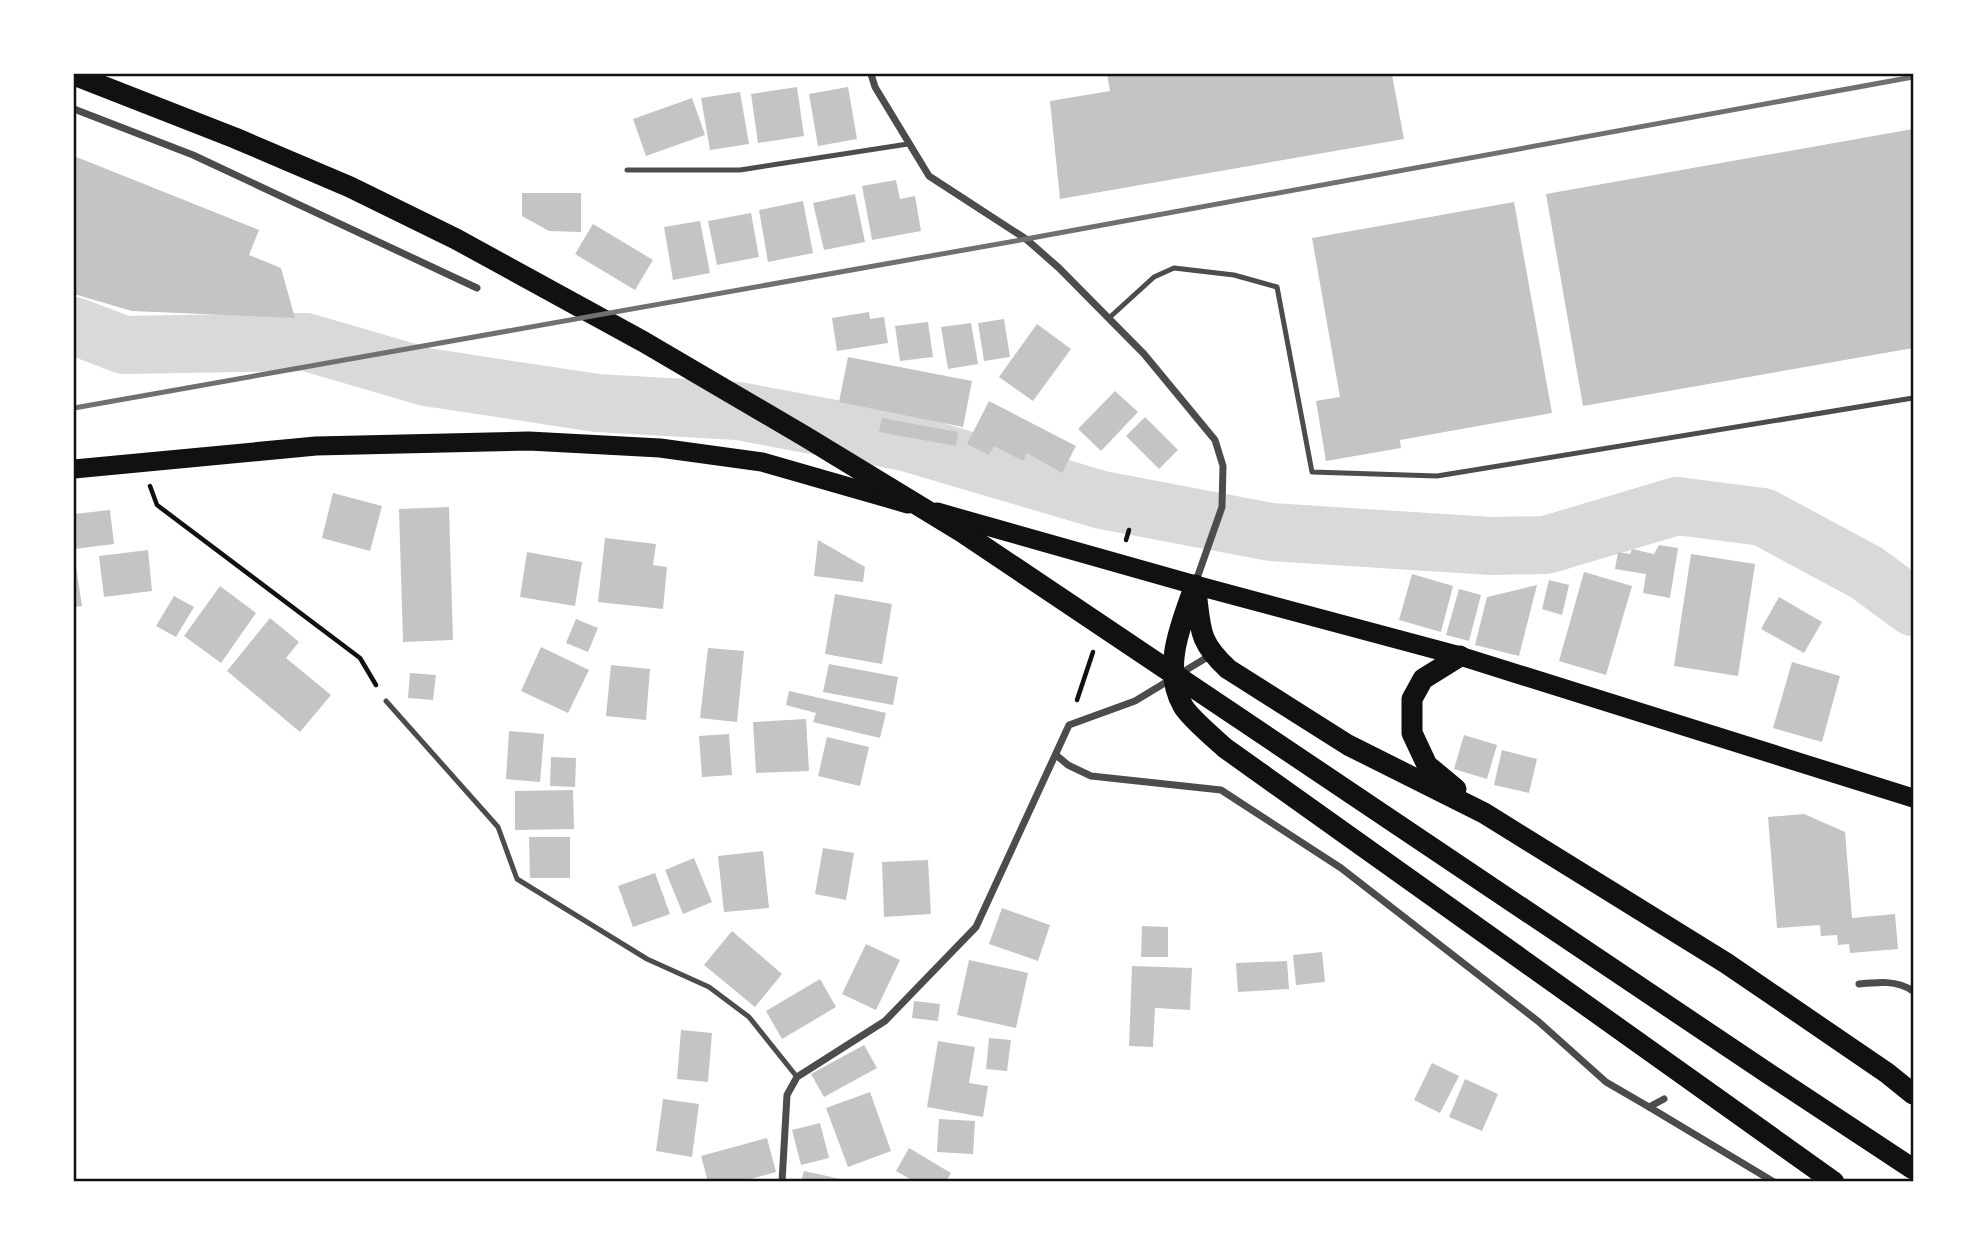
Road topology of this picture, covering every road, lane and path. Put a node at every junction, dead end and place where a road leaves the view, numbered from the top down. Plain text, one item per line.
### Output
1 (871, 74) edge
2 (74, 75) edge
3 (74, 109) edge
4 (908, 144) junction
5 (627, 170) dead end
6 (477, 288) dead end
7 (1109, 318) junction
8 (1913, 398) edge
9 (142, 462) junction
10 (74, 469) edge
11 (1195, 585) junction
12 (1093, 652) dead end
13 (1212, 654) junction
14 (1460, 656) junction
15 (1172, 675) junction
16 (386, 701) joint
17 (1069, 724) junction
18 (1056, 755) junction
19 (1913, 799) edge
20 (1484, 813) junction
21 (1859, 984) dead end
22 (1913, 991) edge
23 (797, 1077) junction
24 (1913, 1094) edge
25 (1664, 1099) dead end
26 (1649, 1107) junction
27 (1913, 1169) edge
28 (782, 1181) edge
29 (1774, 1181) edge
30 (1834, 1181) edge

1 - 4 street
2 - 15 highway
3 - 6 street
4 - 5 lane
4 - 7 street
7 - 8 lane
7 - 11 street
9 - 10 highway
9 - 11 highway
9 - 16 path
11 - 13 highway
11 - 14 highway
11 - 15 highway
12 - 17 path
13 - 15 street
13 - 20 highway
14 - 19 highway
14 - 20 highway
15 - 17 street
15 - 27 highway
15 - 30 highway
16 - 23 lane
17 - 18 street
18 - 23 street
18 - 26 street
20 - 24 highway
21 - 22 street
23 - 28 street
25 - 26 street
26 - 29 street

